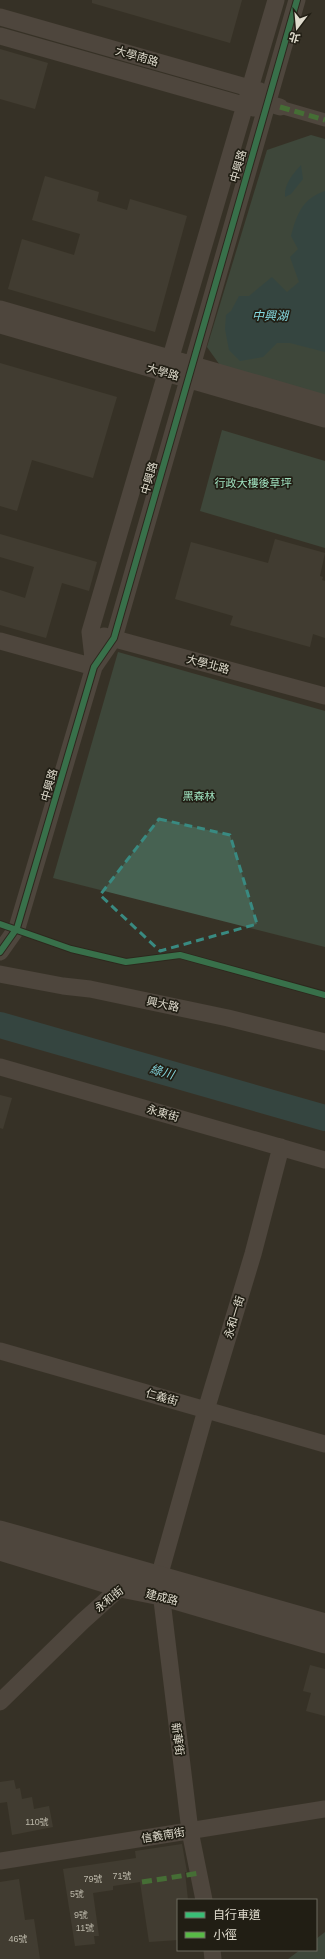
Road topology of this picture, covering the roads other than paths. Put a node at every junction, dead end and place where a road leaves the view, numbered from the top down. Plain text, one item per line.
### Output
1 (276, 0) edge
2 (297, 0) edge
3 (0, 17) edge
4 (0, 36) edge
5 (249, 87) junction
6 (244, 105) junction
7 (274, 105) junction
8 (325, 120) edge
9 (0, 309) edge
10 (0, 325) edge
11 (169, 366) junction
12 (189, 372) junction
13 (325, 403) edge
14 (325, 419) edge
15 (90, 632) junction
16 (114, 638) junction
17 (0, 641) edge
18 (94, 667) junction
19 (325, 696) edge
20 (0, 952) edge
21 (0, 974) edge
22 (325, 1042) edge
23 (0, 1067) edge
24 (281, 1147) junction
25 (325, 1160) edge
26 (0, 1350) edge
27 (206, 1410) junction
28 (325, 1444) edge
29 (0, 1531) edge
30 (0, 1550) edge
31 (160, 1586) junction
32 (121, 1587) junction
33 (325, 1624) edge
34 (325, 1643) edge
35 (0, 1702) edge
36 (325, 1809) edge
37 (190, 1831) junction
38 (0, 1860) edge
39 (204, 1899) edge

1 - 5 street, 中興路
2 - 7 street, 中興路
3 - 5 street, 大學南路
4 - 6 street, 大學南路
5 - 6 street, 中興路
5 - 7 street, 大學南路
6 - 7 street, 大學南路
6 - 11 street, 中興路
7 - 8 street, 大學南路
7 - 12 street, 中興路
9 - 11 street, 大學路
10 - 11 street, 大學路
11 - 12 street, 大學路
11 - 15 street, 中興路
12 - 13 street, 大學路
12 - 14 street, 大學路
12 - 16 street, 中興路
15 - 16 street, 大學北路
15 - 18 street, 中興路
16 - 18 street, 中興路
16 - 19 street, 大學北路
17 - 18 street
18 - 20 street, 中興路
21 - 22 street, 興大路
23 - 24 street, 永東街
24 - 25 street, 永東街
24 - 27 street, 永和一街
26 - 27 street, 仁義街
27 - 28 street, 仁義街
27 - 31 street, 永和一街
29 - 31 street, 建成路
30 - 32 street, 建成路
31 - 32 street, 建成路
31 - 33 street, 建成路
31 - 34 street, 建成路
31 - 37 street, 新華街
32 - 35 street, 永和街
36 - 37 street, 信義南街
37 - 38 street, 信義南街
37 - 39 street, 新華街

